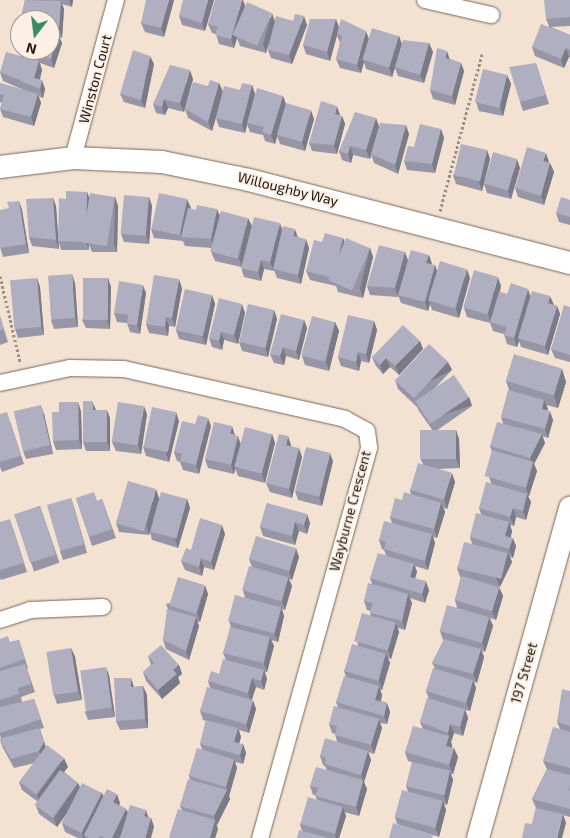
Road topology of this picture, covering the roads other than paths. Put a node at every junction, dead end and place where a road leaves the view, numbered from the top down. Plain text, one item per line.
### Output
1 (116, 0) edge
2 (425, 0) edge
3 (491, 15) dead end
4 (73, 158) junction
5 (0, 168) edge
6 (570, 263) edge
7 (0, 383) edge
8 (570, 508) edge
9 (104, 607) dead end
10 (0, 620) edge
11 (260, 838) edge
12 (478, 838) edge

1 - 4 street, Winston Court
2 - 3 street
4 - 5 street, Willoughby Way
4 - 6 street, Willoughby Way
7 - 11 street, Wayburne Crescent
8 - 12 street, 197 Street
9 - 10 street

